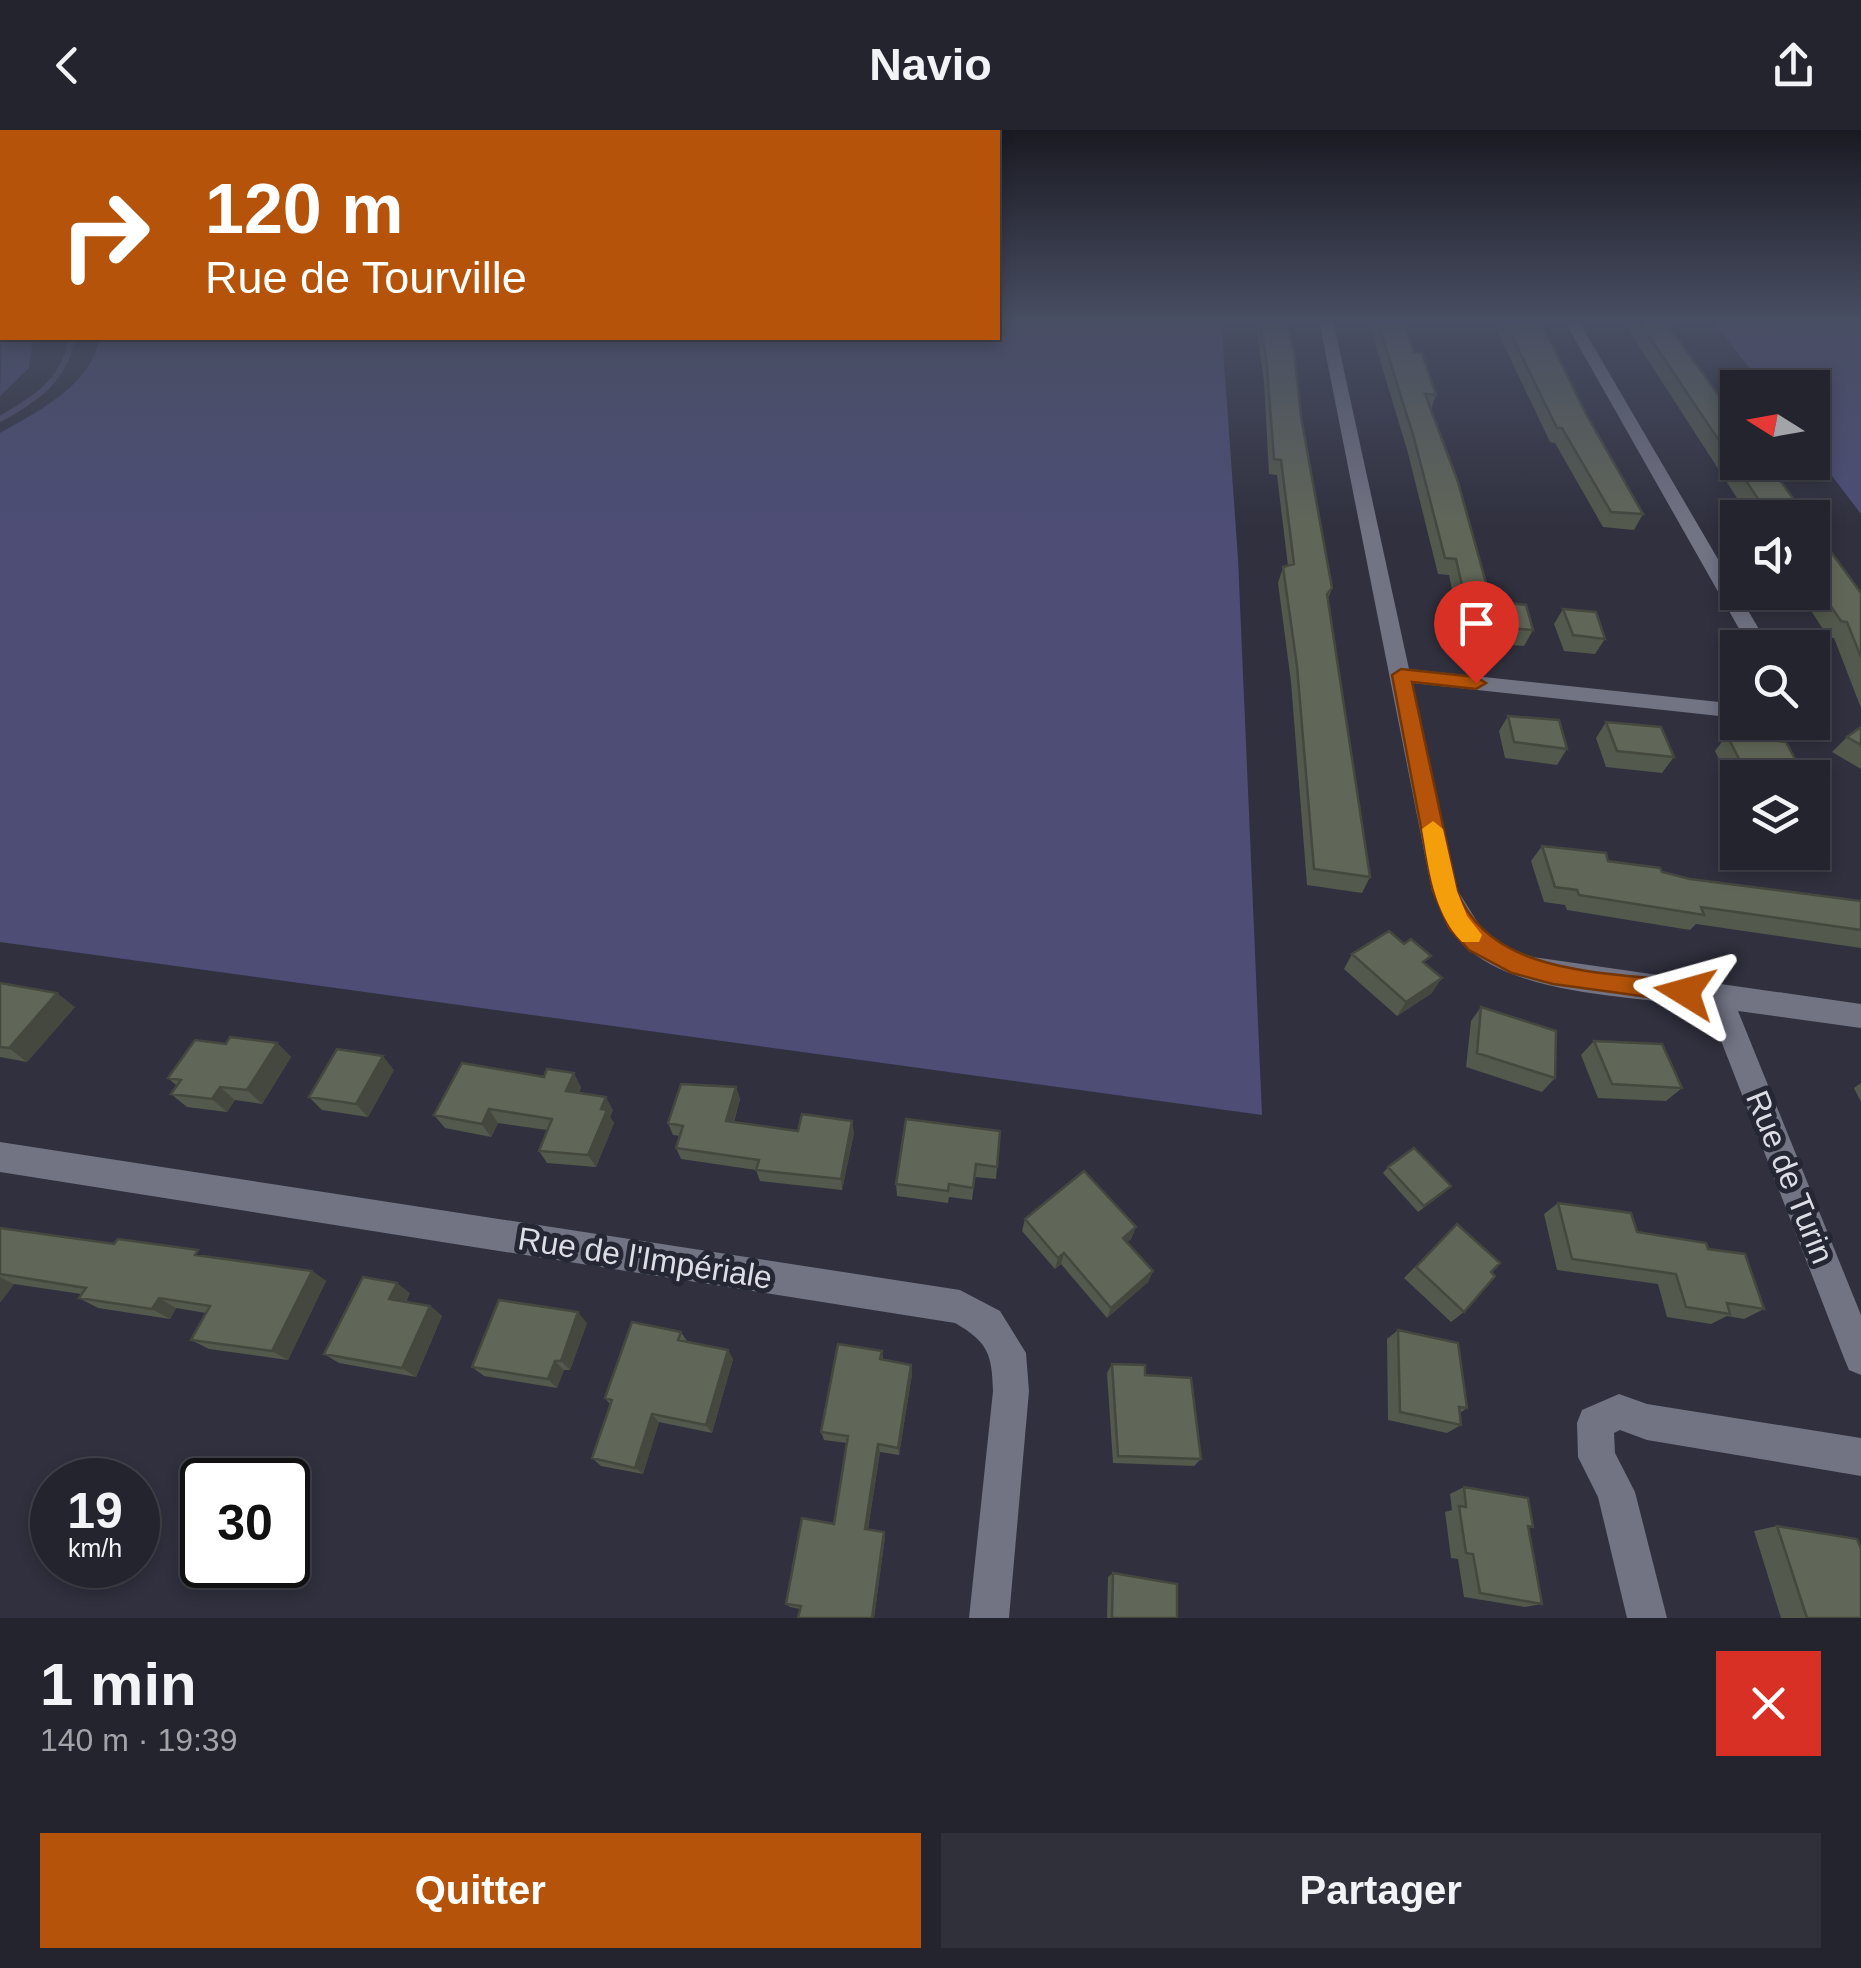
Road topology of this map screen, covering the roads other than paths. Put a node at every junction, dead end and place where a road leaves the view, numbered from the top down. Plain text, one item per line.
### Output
1 (1341, 389) edge
2 (1612, 389) edge
3 (1750, 630) edge
4 (1401, 675) junction
5 (1720, 709) edge
6 (1718, 996) junction
7 (1861, 1016) edge
8 (0, 1156) edge
9 (1861, 1358) edge
10 (1861, 1457) edge
11 (988, 1618) edge
12 (1647, 1618) edge

1 - 4 street
2 - 3 street
4 - 5 street
4 - 6 street
6 - 7 street
6 - 9 street, Rue de Turin
8 - 11 street, Rue de l'Impériale
10 - 12 street

